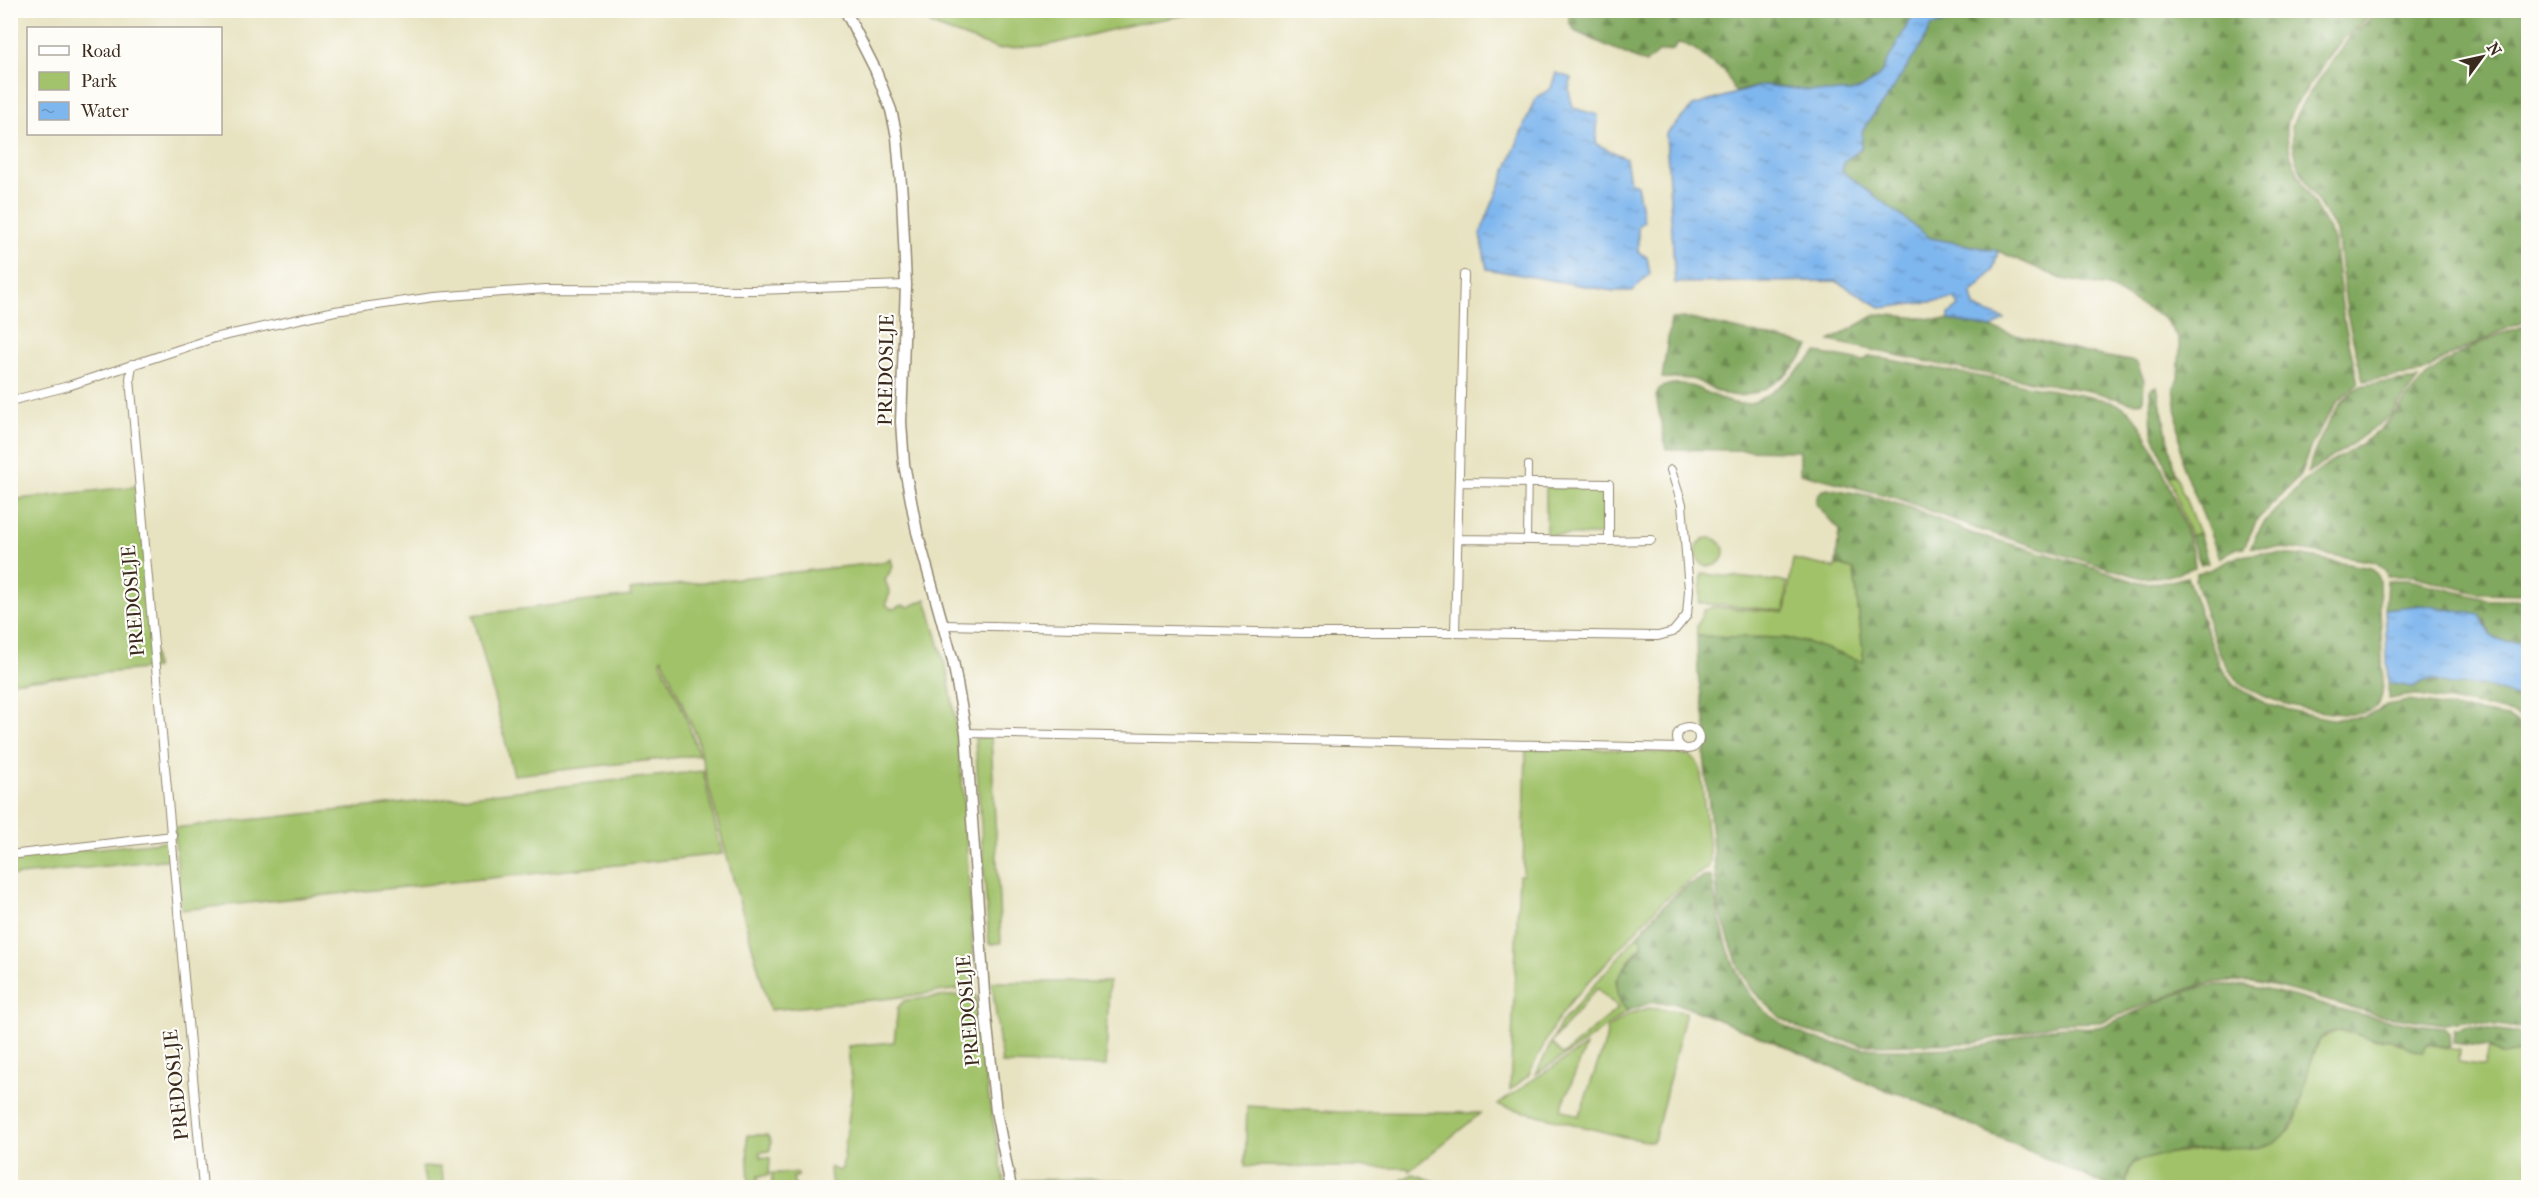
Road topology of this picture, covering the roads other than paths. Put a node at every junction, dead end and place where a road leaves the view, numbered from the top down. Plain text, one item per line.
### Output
1 (845, 10) edge
2 (1464, 275) dead end
3 (906, 285) junction
4 (132, 364) junction
5 (10, 401) edge
6 (1528, 465) dead end
7 (1671, 470) dead end
8 (1460, 482) junction
9 (1528, 483) junction
10 (1458, 538) junction
11 (1527, 540) junction
12 (1651, 540) dead end
13 (1610, 541) junction
14 (945, 625) junction
15 (1455, 633) junction
16 (966, 733) junction
17 (1677, 737) junction
18 (1654, 747) junction
19 (1682, 748) junction
20 (173, 836) junction
21 (10, 855) edge
22 (203, 1188) edge
23 (1011, 1188) edge

1 - 3 street, PREDOSLJE
2 - 8 street
3 - 4 street
3 - 14 street, PREDOSLJE
4 - 5 street
4 - 20 street, PREDOSLJE
6 - 9 street
7 - 15 street
8 - 9 street
8 - 10 street
9 - 11 street
9 - 13 street
10 - 11 street
10 - 15 street
11 - 13 street
12 - 13 street
14 - 15 street
14 - 16 street, PREDOSLJE
16 - 18 street
16 - 23 street, PREDOSLJE
17 - 18 street
17 - 19 street
17 - 19 street
18 - 19 street
20 - 21 street
20 - 22 street, PREDOSLJE

